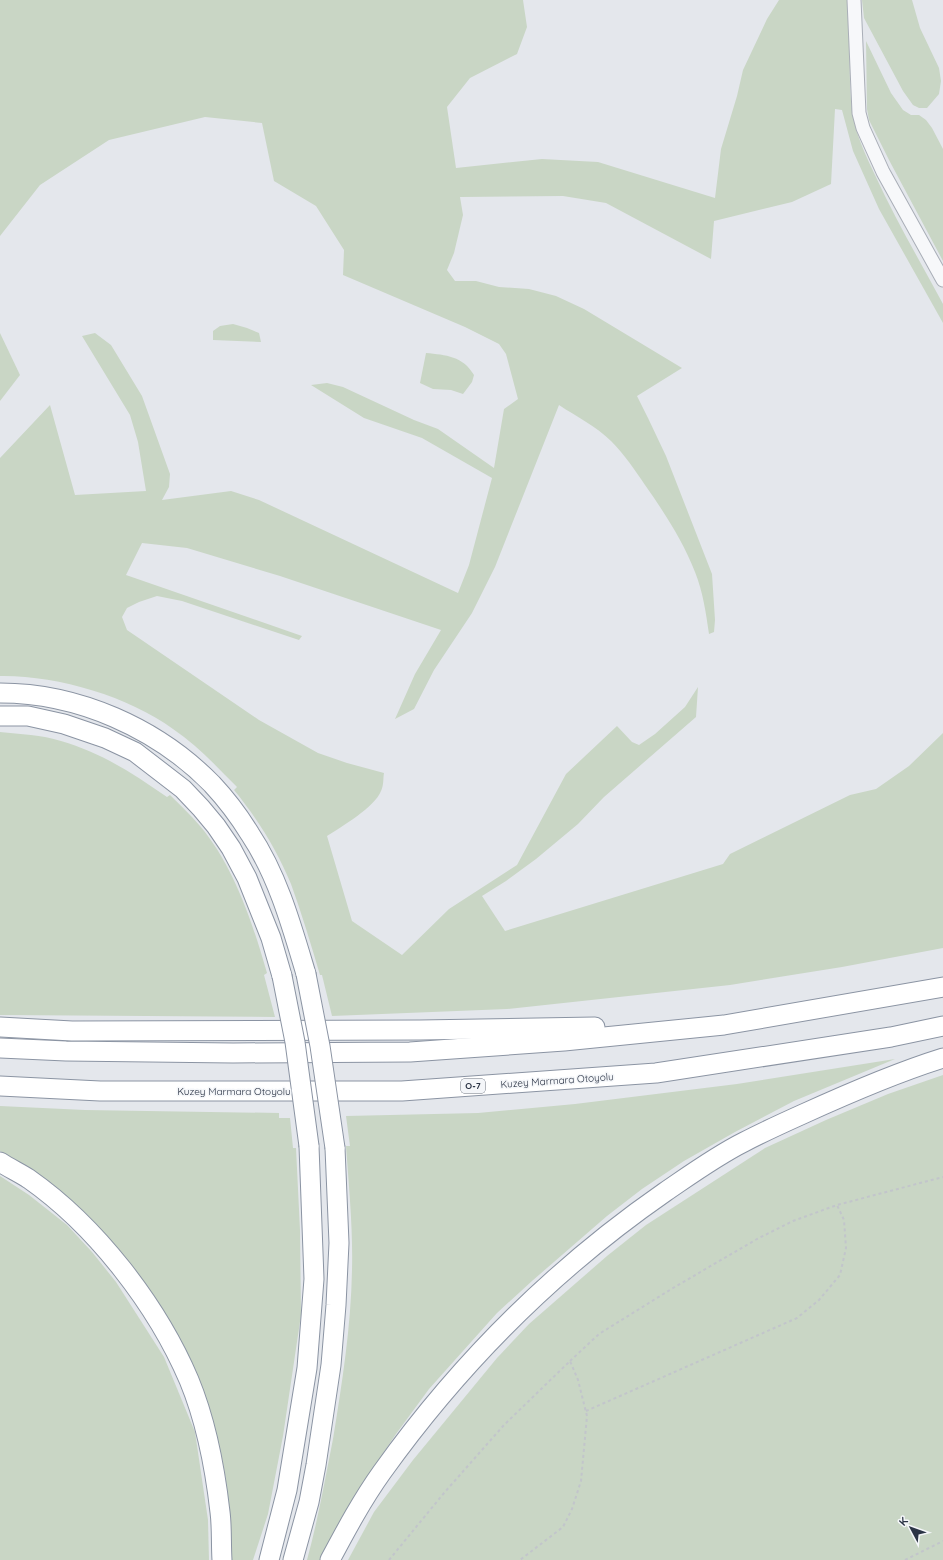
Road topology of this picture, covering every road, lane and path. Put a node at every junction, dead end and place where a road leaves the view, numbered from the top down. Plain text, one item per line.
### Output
1 (854, 0) edge
2 (943, 280) edge
3 (0, 693) edge
4 (0, 716) edge
5 (943, 987) edge
6 (724, 1025) junction
7 (943, 1026) edge
8 (0, 1027) edge
9 (0, 1048) edge
10 (943, 1058) edge
11 (0, 1086) edge
12 (0, 1162) edge
13 (943, 1177) edge
14 (837, 1205) junction
15 (570, 1361) junction
16 (586, 1411) junction
17 (943, 1541) edge
18 (222, 1560) edge
19 (269, 1560) edge
20 (293, 1560) edge
21 (330, 1560) edge
22 (389, 1560) edge
23 (520, 1560) edge
24 (905, 1560) edge

1 - 2 street
3 - 20 highway, bridge
4 - 19 highway, bridge
5 - 6 highway
6 - 8 highway
6 - 9 highway
7 - 11 highway, Kuzey Marmara Otoyolu / O-7
10 - 21 highway
12 - 18 highway
13 - 14 path
14 - 15 path
14 - 16 path
15 - 16 path
15 - 22 path
16 - 23 path
17 - 24 path

